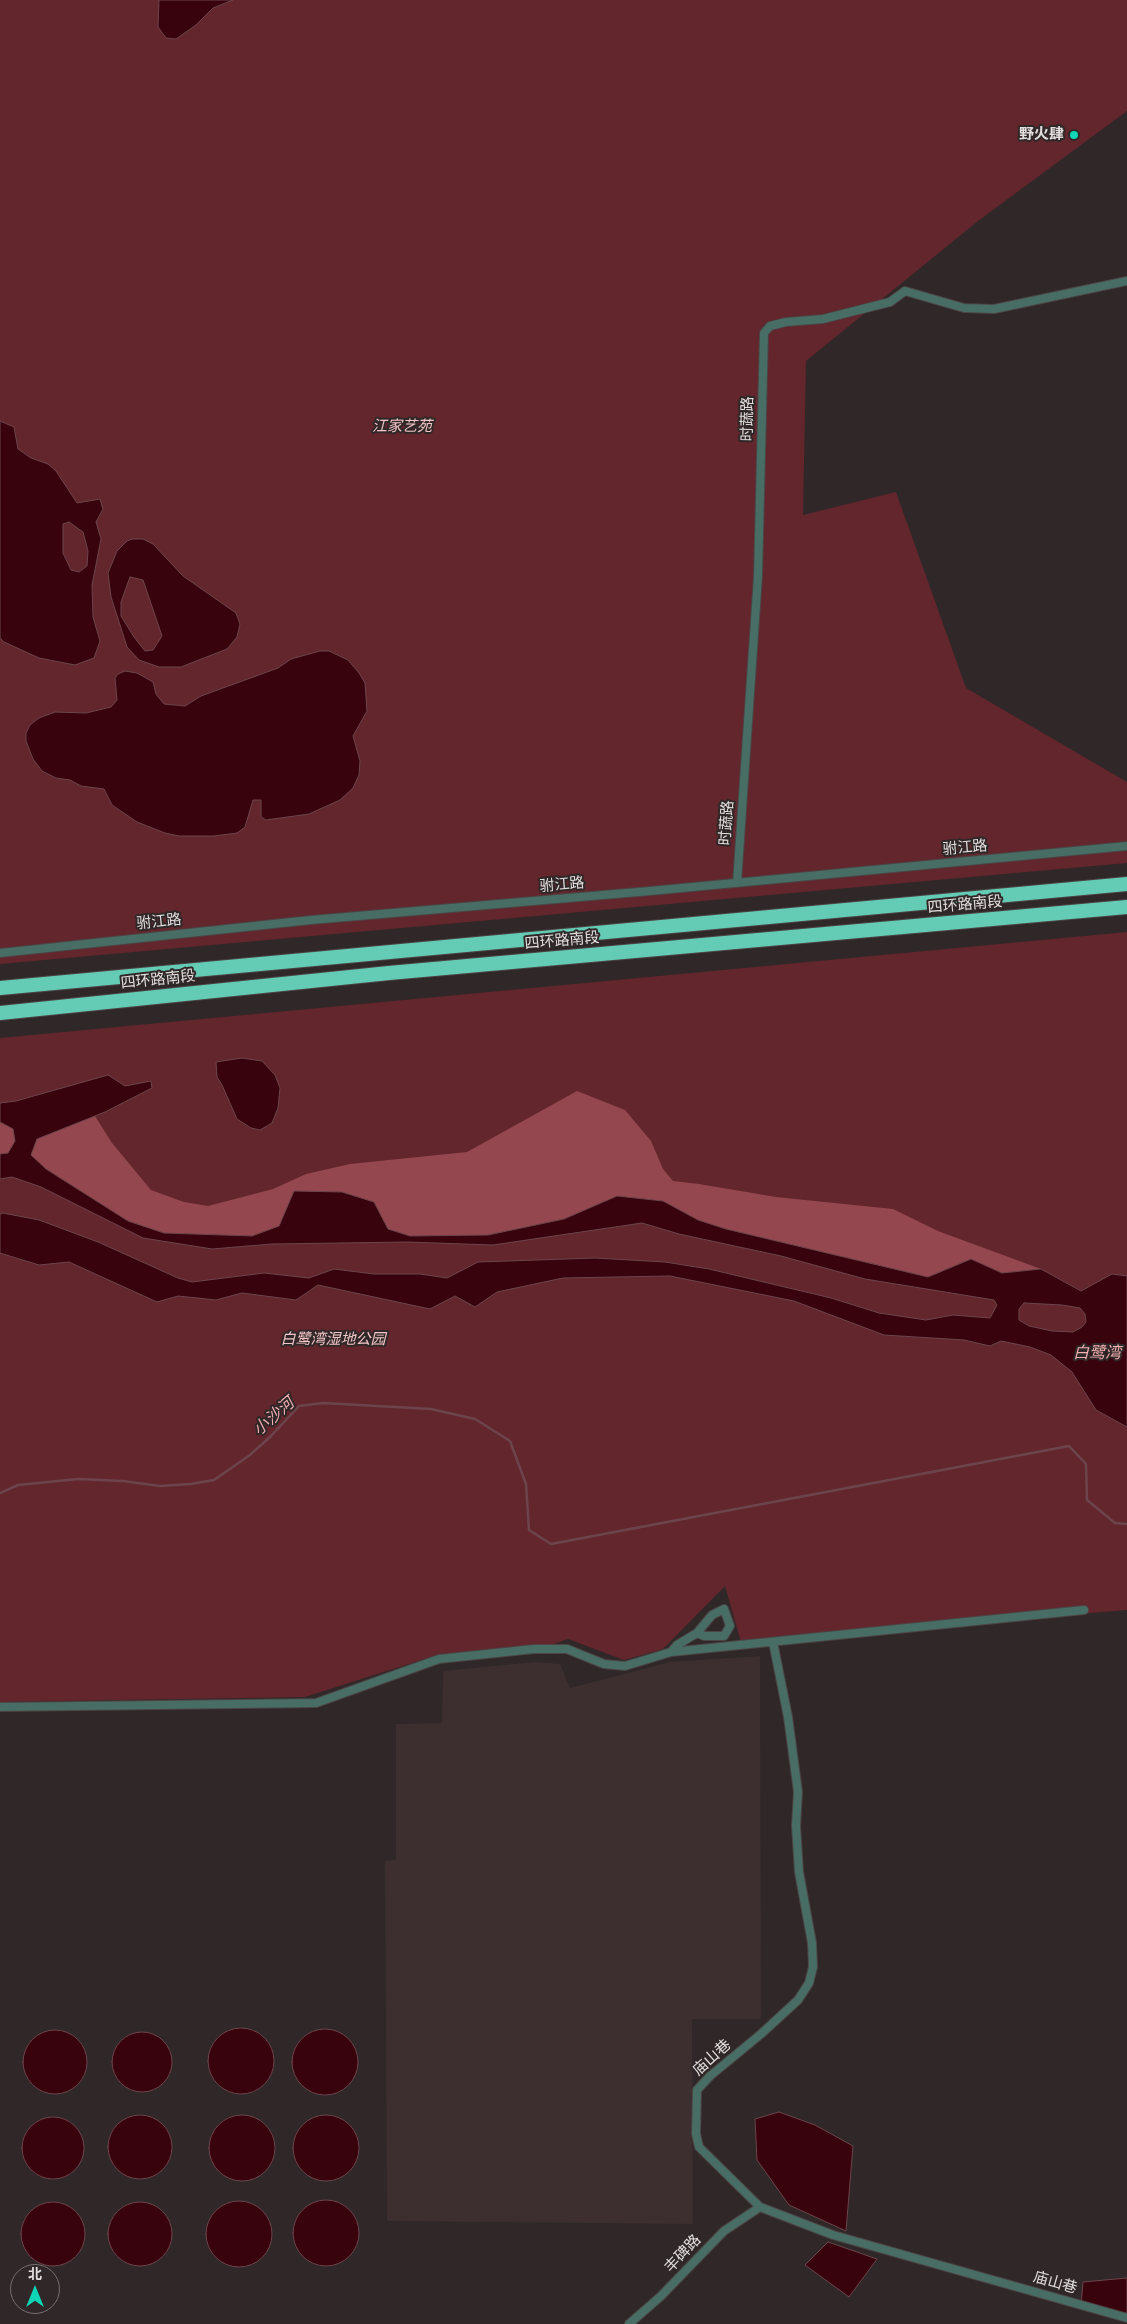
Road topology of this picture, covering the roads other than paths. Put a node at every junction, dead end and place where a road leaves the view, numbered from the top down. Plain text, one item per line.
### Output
1 (1127, 281) edge
2 (1127, 846) edge
3 (737, 883) junction
4 (1127, 884) edge
5 (1127, 907) edge
6 (0, 953) edge
7 (0, 988) edge
8 (0, 1014) edge
9 (1084, 1610) dead end
10 (697, 1633) dead end
11 (773, 1642) junction
12 (671, 1652) junction
13 (0, 1708) edge
14 (760, 2207) junction
15 (1127, 2318) edge
16 (629, 2324) edge

1 - 3 street, 时蔬路
2 - 3 street, 驸江路
3 - 6 street, 驸江路
4 - 7 highway, 四环路南段
5 - 8 highway, 四环路南段
9 - 11 street
10 - 12 street
11 - 12 street
11 - 14 street, 庙山巷
12 - 13 street
14 - 15 street, 庙山巷
14 - 16 street, 丰碑路

